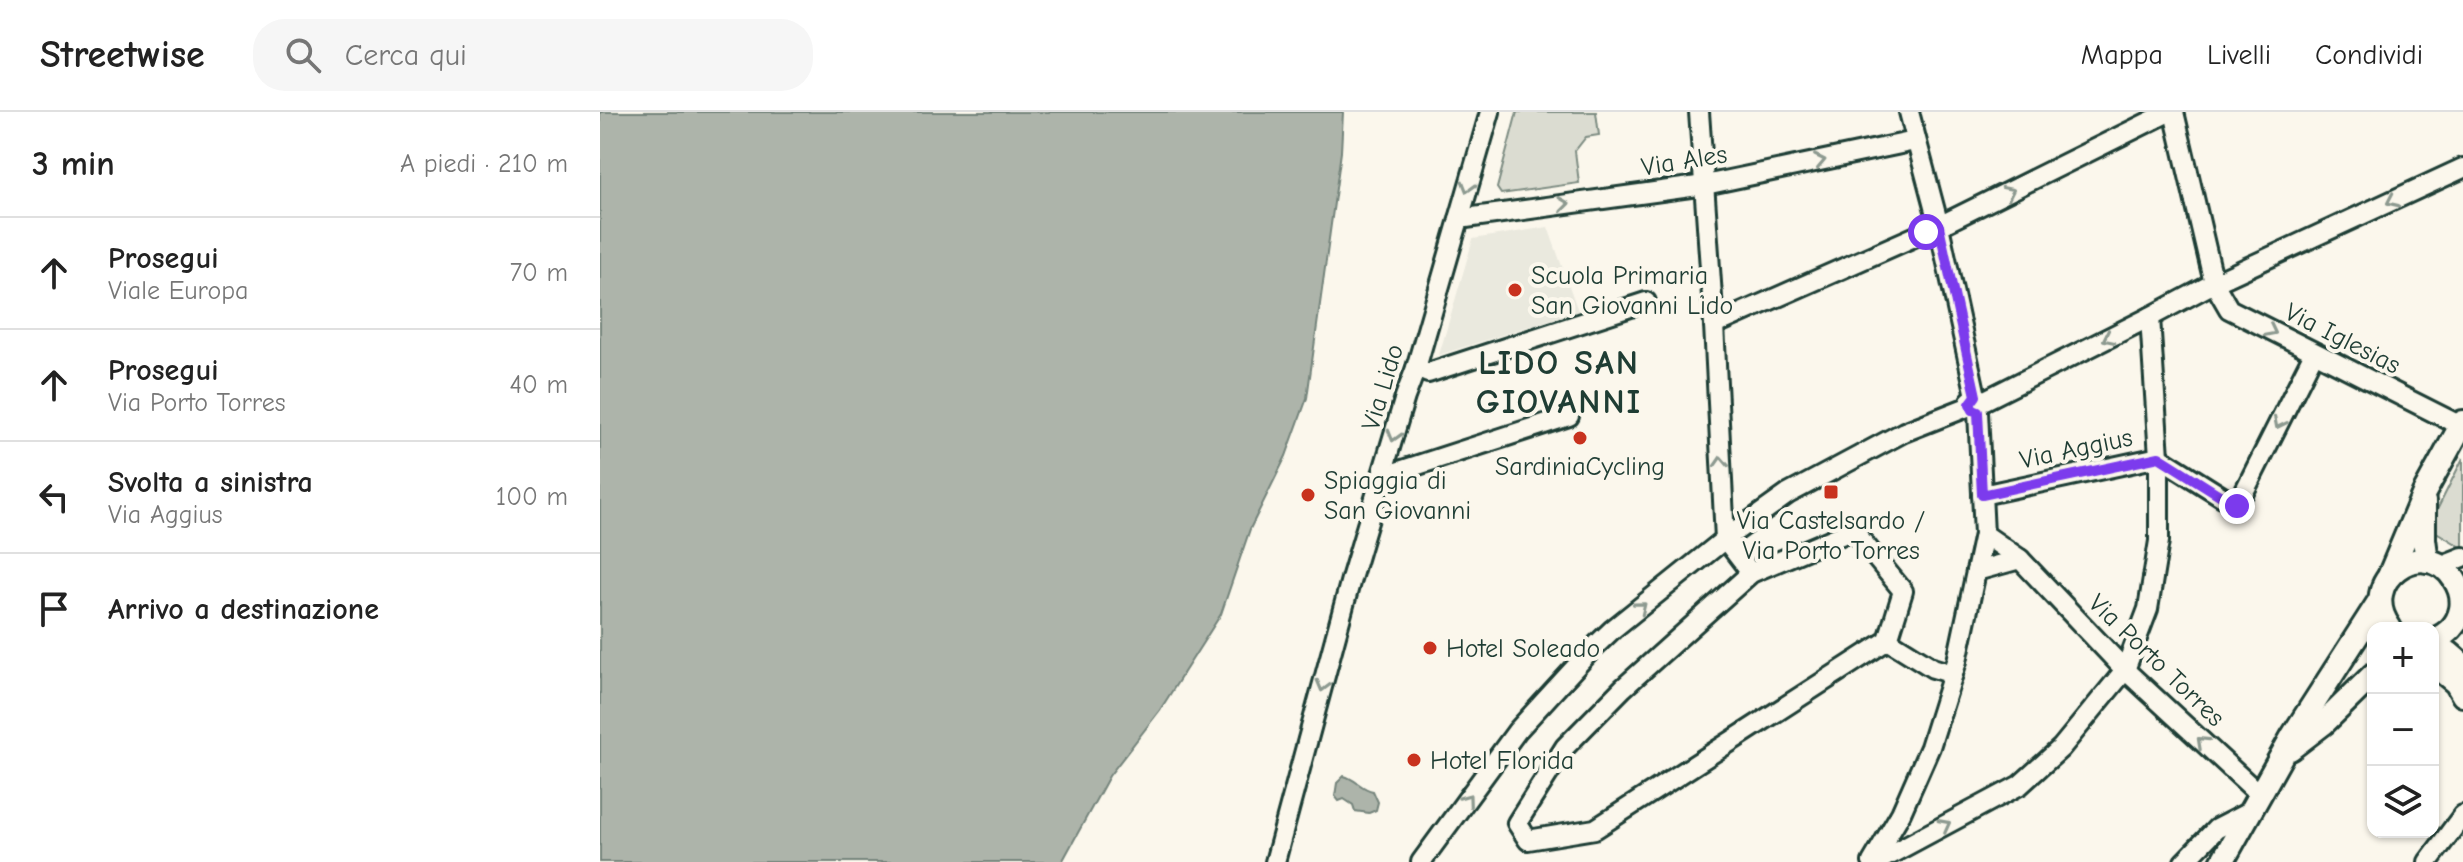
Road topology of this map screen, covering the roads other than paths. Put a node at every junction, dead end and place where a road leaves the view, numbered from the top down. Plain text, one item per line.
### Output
1 (1490, 112) edge
2 (1699, 112) edge
3 (1909, 112) edge
4 (2171, 112) edge
5 (1915, 141) junction
6 (2463, 168) edge
7 (1705, 185) junction
8 (1459, 219) junction
9 (1939, 226) junction
10 (2214, 283) junction
11 (1646, 302) dead end
12 (2150, 317) junction
13 (1714, 325) junction
14 (2314, 353) junction
15 (1416, 368) junction
16 (1977, 403) junction
17 (1569, 416) dead end
18 (2462, 424) edge
19 (2159, 457) junction
20 (1381, 477) junction
21 (2424, 493) junction
22 (1982, 495) junction
23 (1984, 534) junction
24 (1725, 539) junction
25 (2463, 557) edge
26 (2020, 559) junction
27 (2434, 563) junction
28 (1976, 571) junction
29 (1751, 573) junction
30 (2390, 574) junction
31 (2380, 600) junction
32 (2462, 606) edge
33 (2387, 622) edge
34 (2439, 637) edge
35 (1888, 640) junction
36 (2439, 649) edge
37 (2367, 665) edge
38 (2463, 665) edge
39 (2439, 669) edge
40 (2125, 670) junction
41 (1953, 674) junction
42 (2367, 681) edge
43 (2463, 695) edge
44 (2287, 746) junction
45 (2255, 803) junction
46 (2463, 815) edge
47 (1275, 862) edge
48 (1421, 862) edge
49 (1874, 862) edge
50 (2184, 862) edge
51 (2222, 862) edge
52 (2428, 862) edge

1 -> 8 street, Via Lido
2 - 7 street
3 - 5 street
9 -> 4 street
4 - 10 street
7 -> 5 street, Via Ales
5 - 9 street
6 -> 10 street
8 -> 7 street, Via Ales
7 - 13 street
8 - 15 street, Via Lido
9 - 13 street
9 - 16 street
10 - 12 street
10 -> 14 street, Via Iglesias
11 - 15 street
12 -> 16 street
12 - 19 street
24 -> 13 street
14 - 18 street, Via Iglesias
14 -> 19 street, Via Aggius
15 -> 20 street, Via Lido
16 - 22 street
16 - 24 street
17 - 20 street
18 - 21 main road
19 - 22 street, Via Aggius
19 - 40 street
20 -> 47 street, Via Lido
21 - 27 main road
21 - 30 main road
22 - 23 street
23 - 26 street, Via Porto Torres
23 - 28 street
24 - 29 street
48 -> 24 street
25 - 27 street
26 - 28 street
26 - 40 street, Via Porto Torres
27 - 30 main road
27 - 32 main road
28 - 41 street
29 - 35 street
29 - 35 street
30 - 31 main road
31 - 33 main road
31 - 44 main road
32 - 34 main road
35 - 41 street
36 - 38 main road
37 - 44 main road
39 - 43 main road
45 -> 40 street, Via Porto Torres
49 -> 40 street
41 - 49 street
42 - 44 main road
44 - 45 main road
45 - 50 street
45 - 51 main road
46 - 52 street

